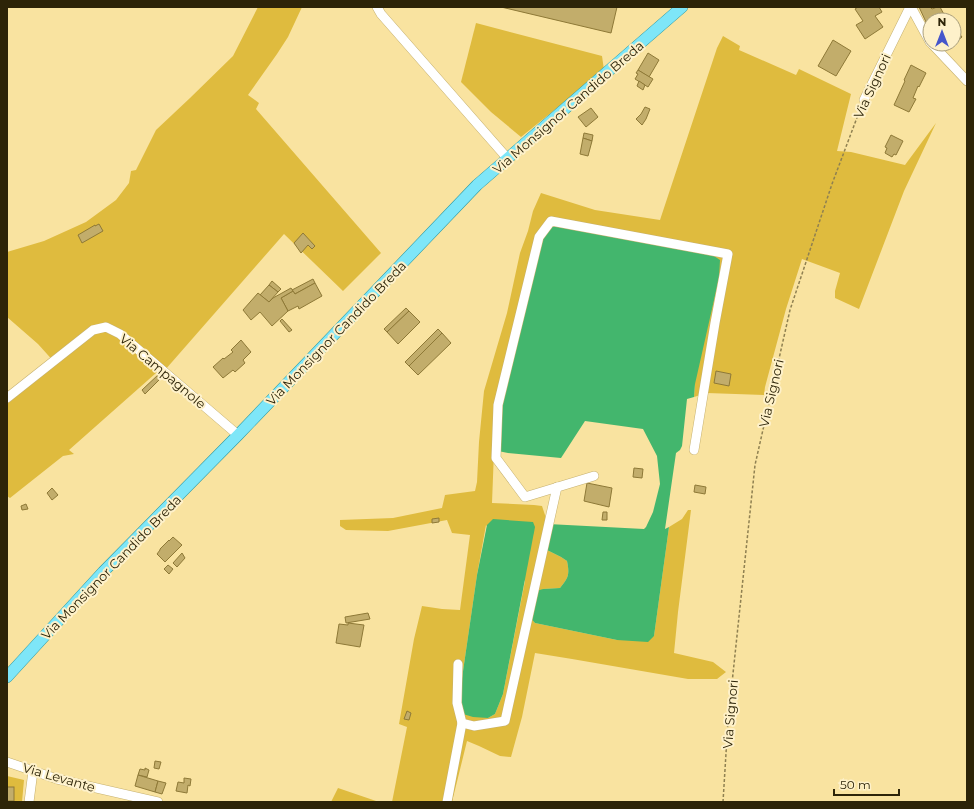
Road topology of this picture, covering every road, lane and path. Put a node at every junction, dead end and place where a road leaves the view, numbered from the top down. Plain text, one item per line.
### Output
1 (377, 7) edge
2 (682, 7) edge
3 (910, 7) edge
4 (922, 28) edge
5 (940, 52) edge
6 (967, 81) edge
7 (864, 100) joint
8 (508, 159) junction
9 (7, 398) edge
10 (238, 435) junction
11 (694, 450) dead end
12 (594, 476) dead end
13 (557, 487) junction
14 (458, 664) dead end
15 (7, 677) edge
16 (462, 722) junction
17 (7, 762) edge
18 (33, 771) junction
19 (29, 802) edge
20 (158, 802) edge
21 (447, 802) edge
22 (723, 802) edge

1 - 8 street
2 - 8 main road, Via Monsignor Candido Breda
3 - 4 street
3 - 7 street, Via Signori
5 - 6 street
7 - 22 path, Via Signori
8 - 10 main road, Via Monsignor Candido Breda
9 - 10 street, Via Campagnole
10 - 15 main road, Via Monsignor Candido Breda
11 - 13 street
12 - 13 street
13 - 16 street
14 - 16 street
16 - 21 street
17 - 18 street, Via Levante
18 - 19 street
18 - 20 street, Via Levante

